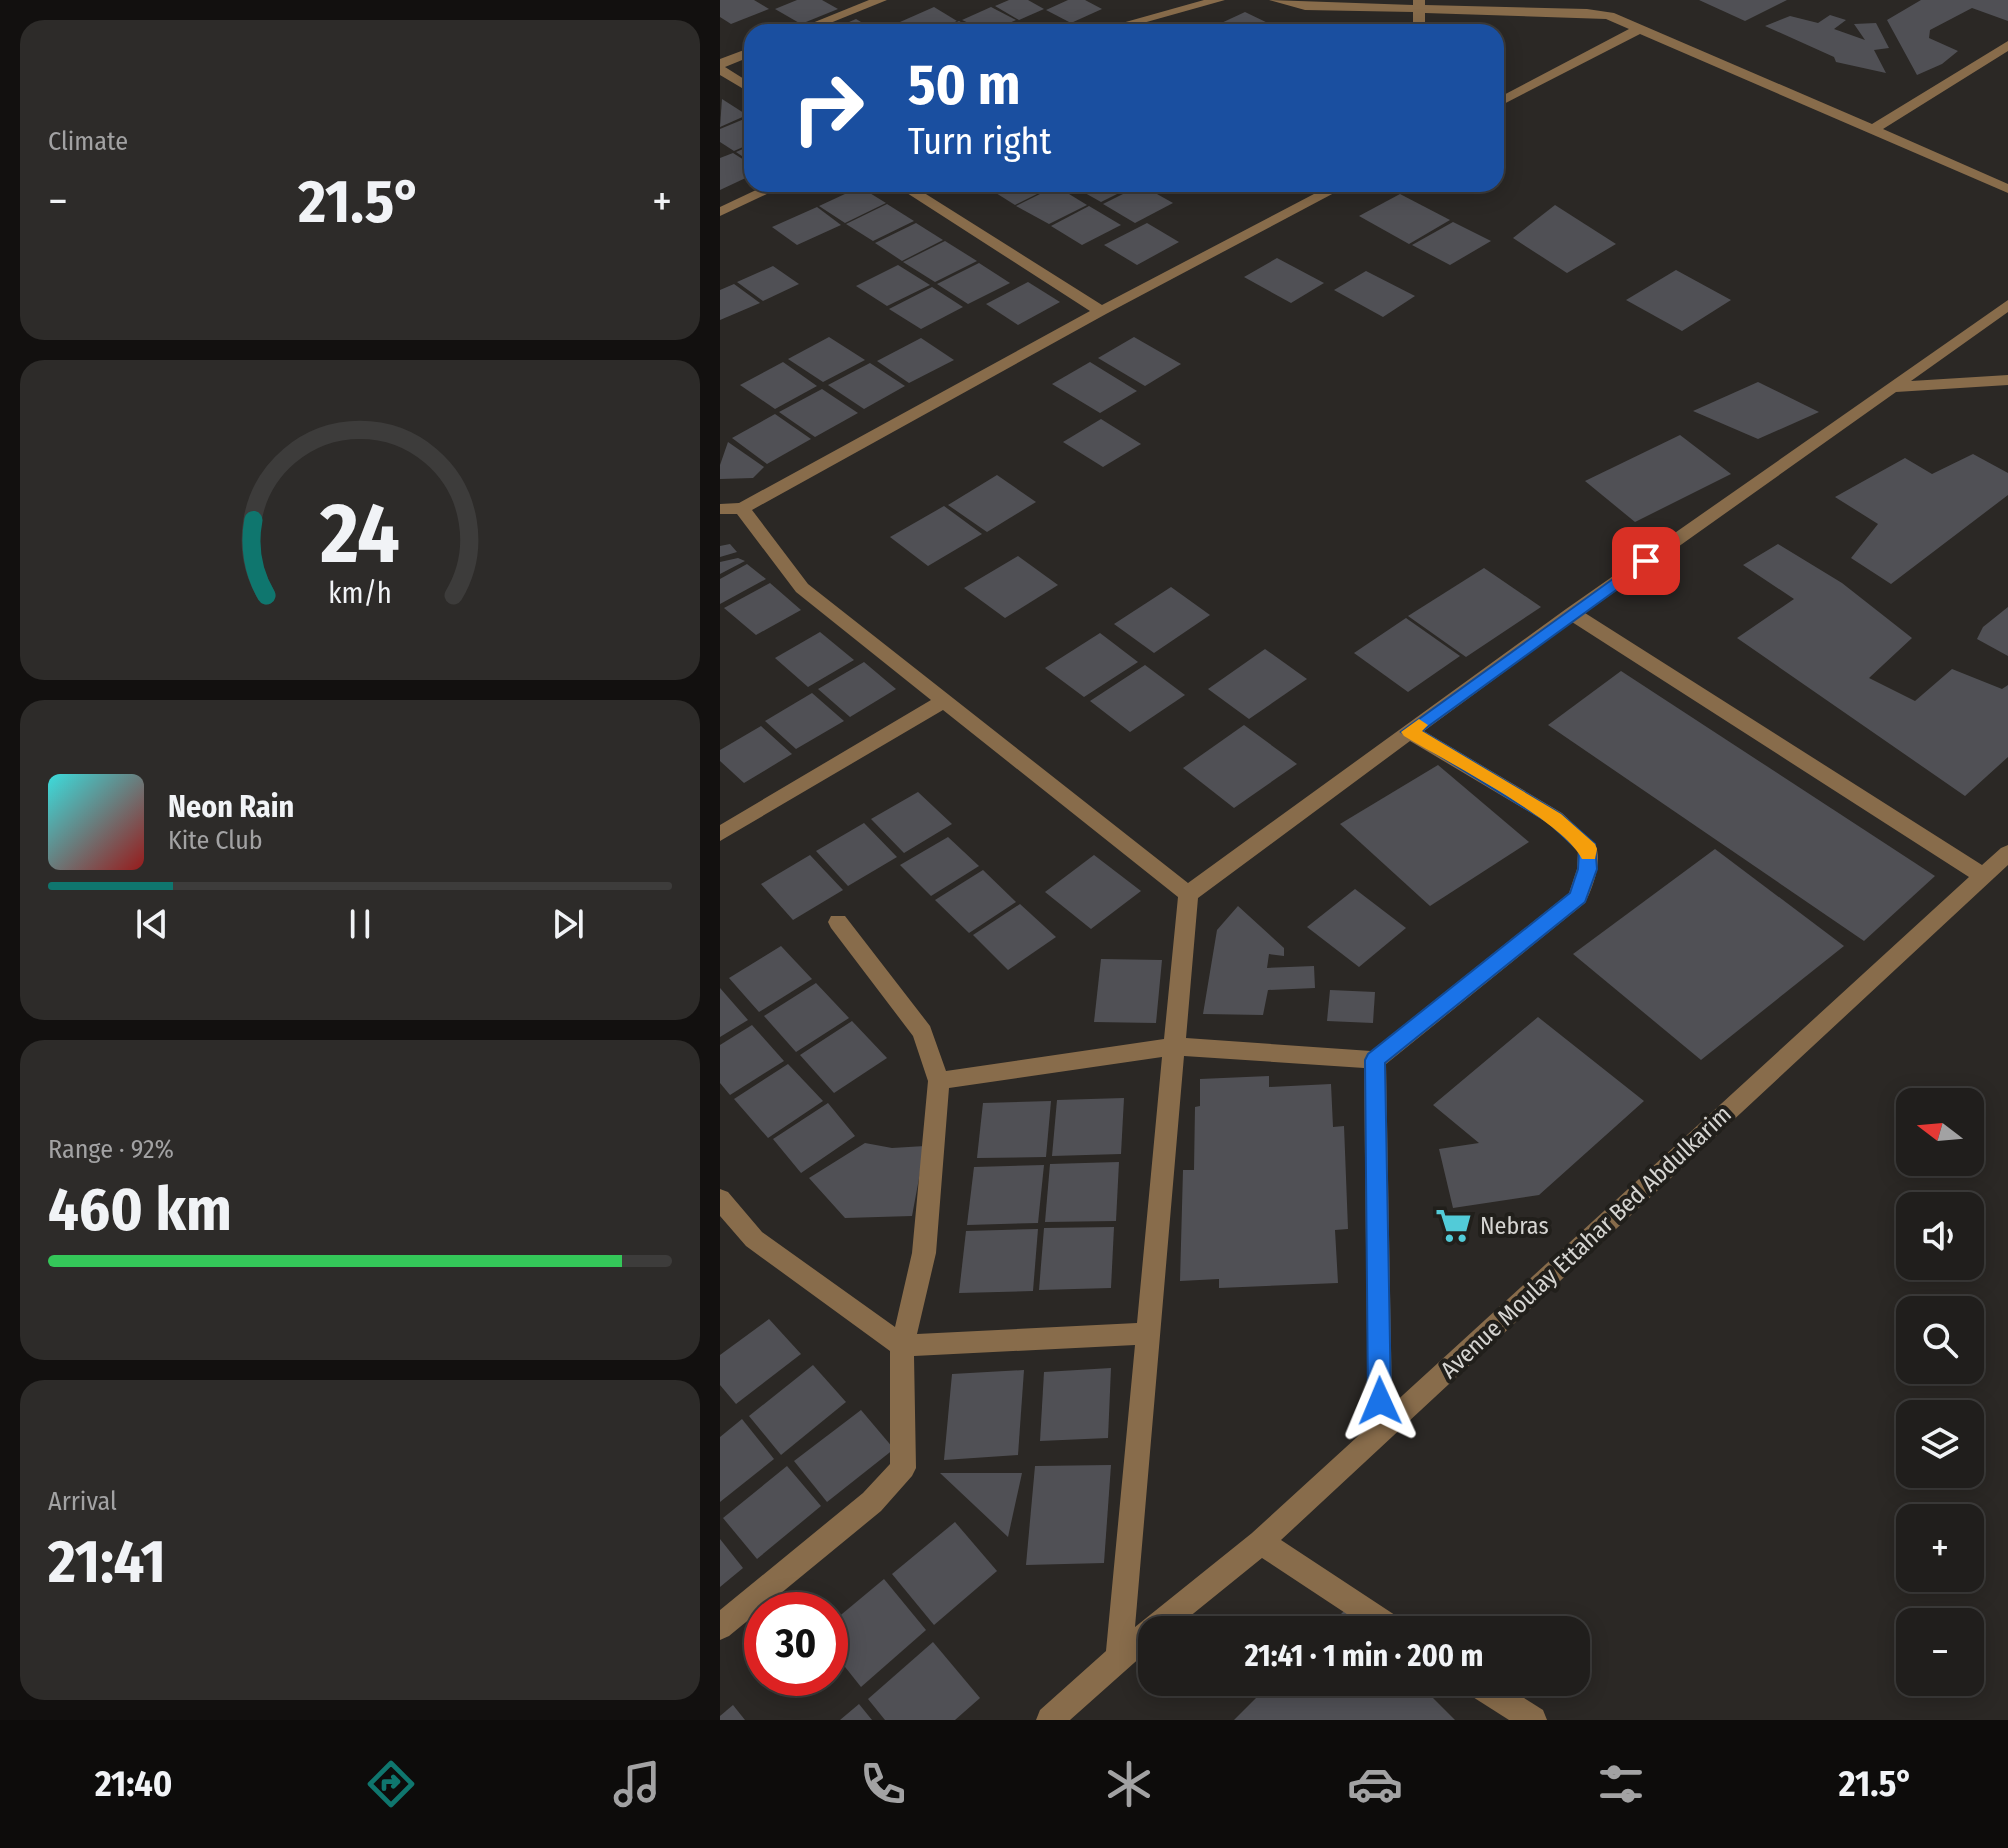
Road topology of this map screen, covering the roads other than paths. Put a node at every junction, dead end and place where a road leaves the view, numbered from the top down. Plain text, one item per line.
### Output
1 (881, 0) edge
2 (1219, 0) edge
3 (1275, 0) edge
4 (1418, 5) edge
5 (817, 24) edge
6 (1127, 24) edge
7 (1639, 29) junction
8 (2008, 45) edge
9 (744, 55) edge
10 (720, 67) edge
11 (744, 84) edge
12 (1504, 100) edge
13 (1873, 129) junction
14 (2008, 189) edge
15 (764, 192) edge
16 (913, 192) edge
17 (1329, 192) edge
18 (720, 212) edge
19 (2008, 305) edge
20 (1101, 311) junction
21 (2008, 380) edge
22 (1892, 387) junction
23 (731, 509) edge
24 (1572, 613) junction
25 (944, 701) junction
26 (1410, 732) junction
27 (720, 834) edge
28 (2008, 853) edge
29 (1984, 876) junction
30 (1188, 894) junction
31 (838, 922) dead end
32 (1174, 1046) junction
33 (1375, 1060) junction
34 (939, 1081) junction
35 (720, 1199) edge
36 (1148, 1333) junction
37 (902, 1346) junction
38 (1380, 1432) junction
39 (1261, 1542) junction
40 (1374, 1616) edge
41 (720, 1627) edge
42 (1119, 1657) junction
43 (1494, 1696) edge
44 (1522, 1717) edge
45 (1050, 1720) edge

1 - 5 street
2 - 6 street
3 - 4 street
4 - 7 street
7 - 12 street
7 - 13 street
8 - 13 street
9 - 10 street
10 - 11 street
13 - 14 street
15 - 18 street
16 - 20 street
17 - 20 street
19 - 22 street
20 - 23 street
21 - 22 street
22 - 24 street
23 - 25 street
24 - 26 street
24 - 29 street
25 - 27 street
25 - 30 street
26 - 30 street
26 - 33 street
28 - 29 street, Avenue Moulay Ettahar Bed Abdulkarim
29 - 38 street, Avenue Moulay Ettahar Bed Abdulkarim
30 - 32 street
31 - 34 street
32 - 33 street
32 - 34 street
32 - 36 street
33 - 38 street
34 - 37 street
35 - 37 street
36 - 37 street
36 - 42 street
37 - 41 street
38 - 39 street, Avenue Moulay Ettahar Bed Abdulkarim
39 - 40 street
39 - 42 street, Avenue Moulay Ettahar Bed Abdulkarim
42 - 45 street, Avenue Moulay Ettahar Bed Abdulkarim
43 - 44 street

